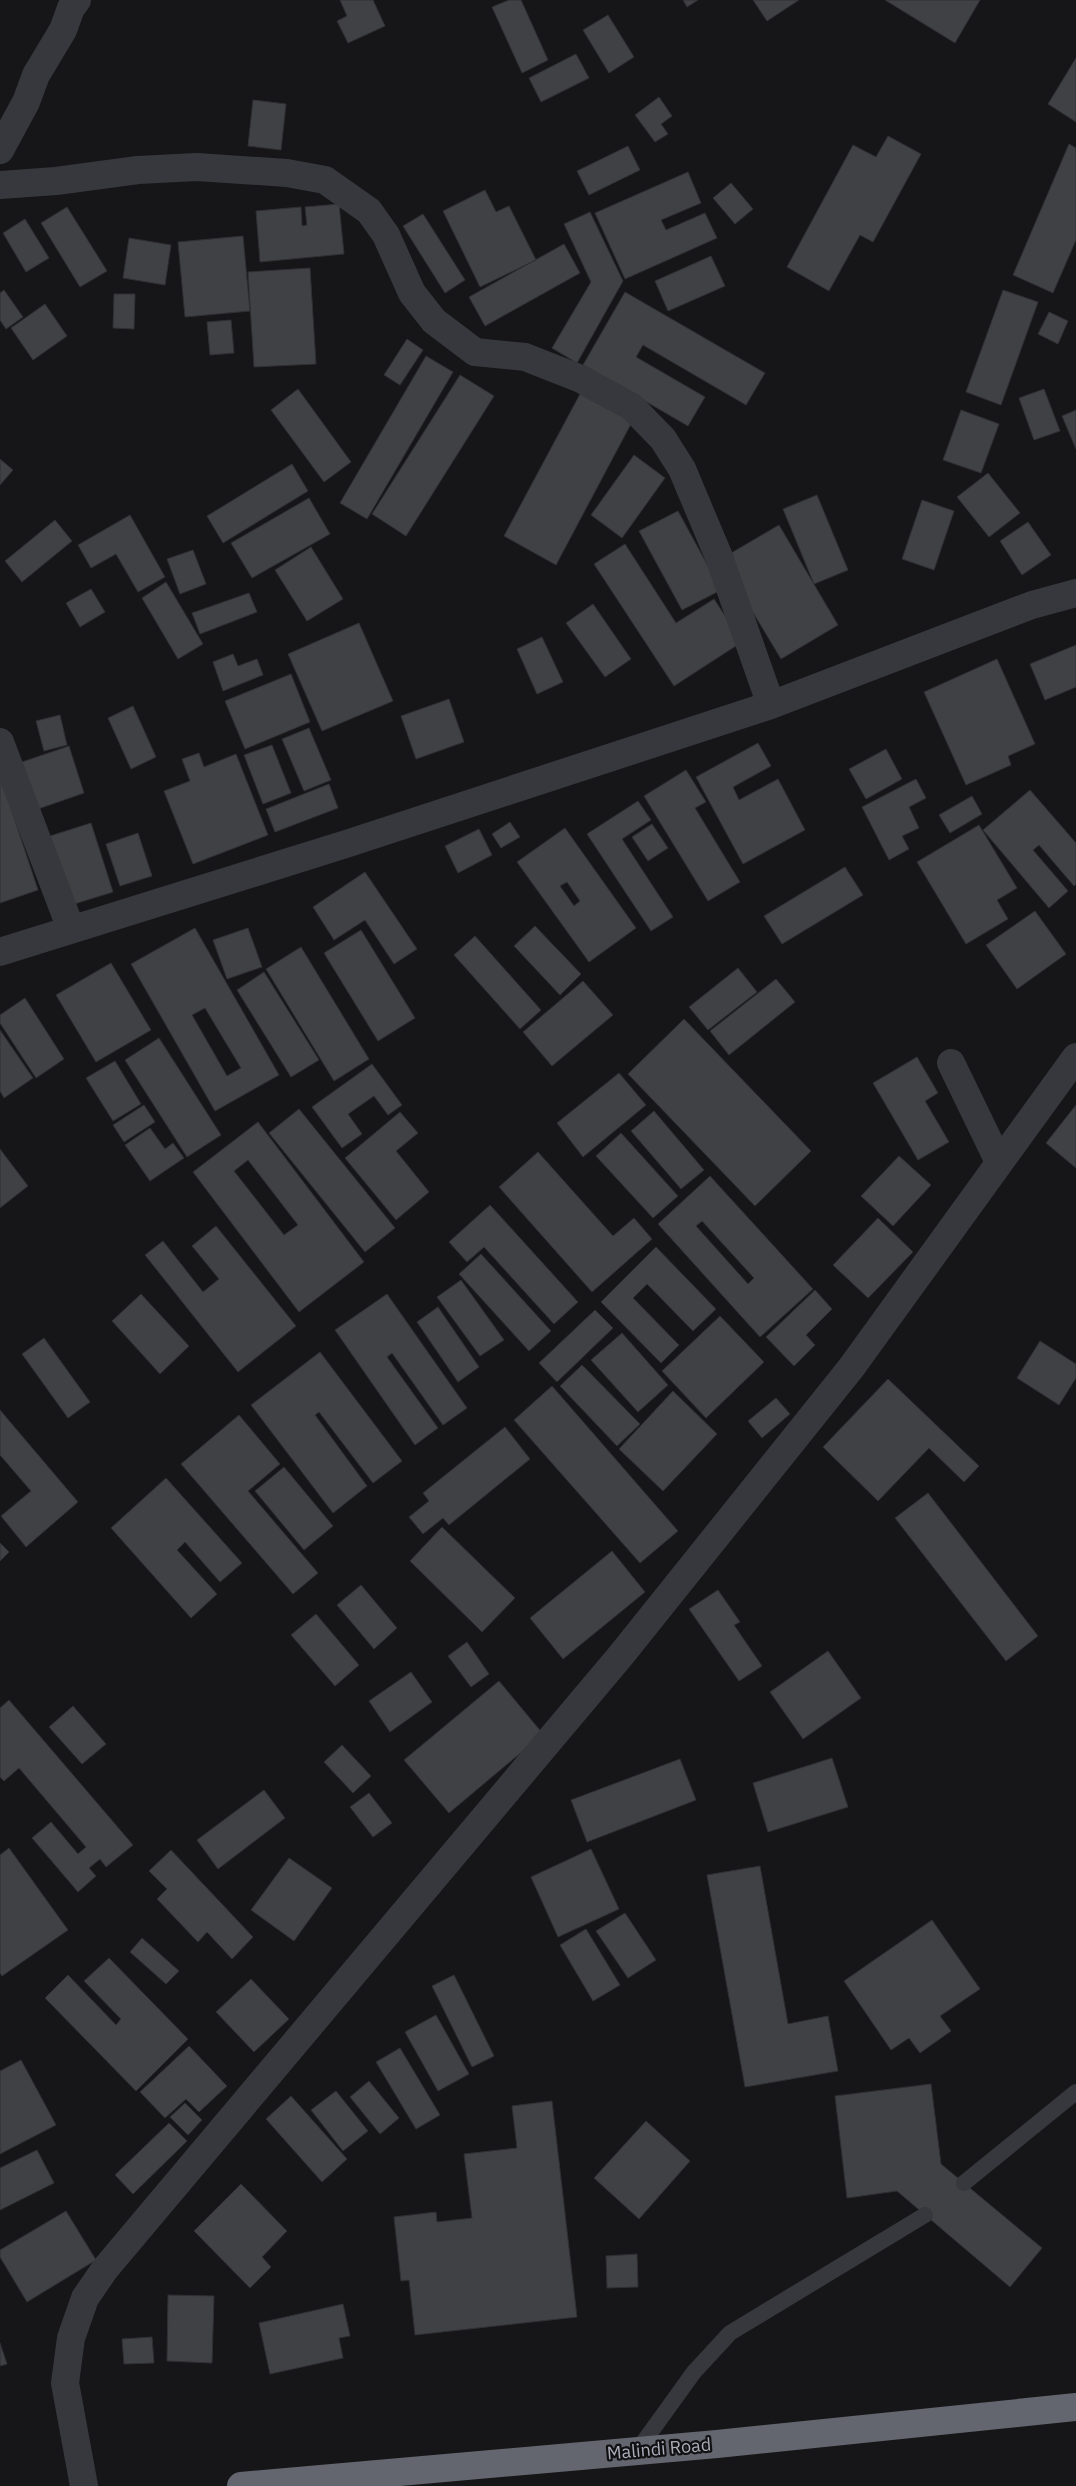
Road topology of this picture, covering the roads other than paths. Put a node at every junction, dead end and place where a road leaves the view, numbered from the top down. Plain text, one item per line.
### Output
1 (77, 0) edge
2 (0, 150) edge
3 (0, 185) edge
4 (1076, 593) edge
5 (772, 705) junction
6 (0, 742) edge
7 (71, 929) junction
8 (0, 952) edge
9 (1076, 1057) edge
10 (951, 1063) dead end
11 (999, 1162) junction
12 (1076, 2092) edge
13 (964, 2183) dead end
14 (925, 2215) dead end
15 (1076, 2407) edge
16 (637, 2451) junction
17 (84, 2486) edge
18 (240, 2486) edge

1 - 2 street
3 - 5 street
4 - 5 street
5 - 7 street
6 - 7 street
7 - 8 street
9 - 11 street
10 - 11 street
11 - 17 street
12 - 13 lane
14 - 16 lane
15 - 16 highway, Malindi Road
16 - 18 highway, Malindi Road

